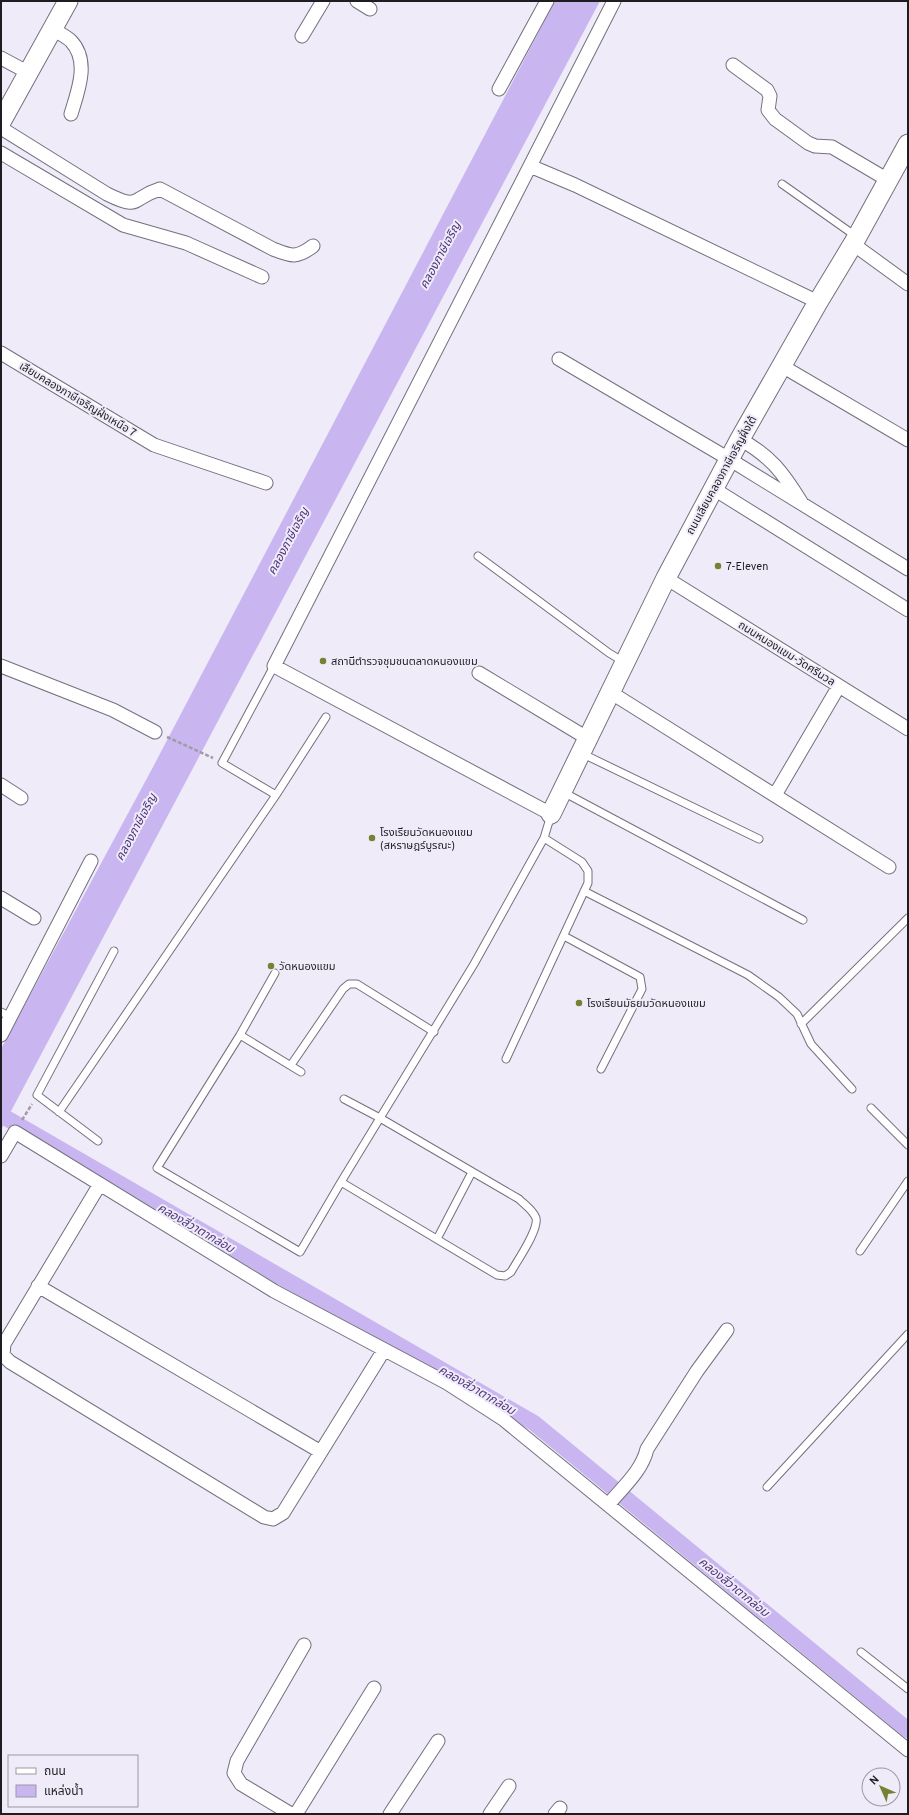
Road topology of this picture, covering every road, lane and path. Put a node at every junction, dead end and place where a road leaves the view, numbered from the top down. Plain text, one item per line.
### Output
1 (68, 1) edge
2 (323, 1) edge
3 (357, 1) edge
4 (547, 1) edge
5 (614, 1) edge
6 (370, 9) dead end
7 (52, 29) junction
8 (302, 36) dead end
9 (1, 58) edge
10 (733, 65) dead end
11 (29, 73) junction
12 (499, 89) dead end
13 (71, 114) dead end
14 (1, 122) edge
15 (1, 128) edge
16 (907, 150) edge
17 (1, 153) edge
18 (530, 166) junction
19 (888, 180) junction
20 (782, 184) dead end
21 (855, 241) junction
22 (313, 246) dead end
23 (262, 277) dead end
24 (908, 284) edge
25 (818, 302) junction
26 (1, 352) edge
27 (559, 359) dead end
28 (782, 366) junction
29 (740, 439) junction
30 (908, 440) edge
31 (729, 459) junction
32 (266, 483) dead end
33 (714, 489) junction
34 (803, 505) junction
35 (478, 556) dead end
36 (908, 569) edge
37 (666, 578) junction
38 (908, 610) edge
39 (624, 662) junction
40 (1, 666) edge
41 (274, 666) junction
42 (479, 673) dead end
43 (839, 686) junction
44 (610, 692) junction
45 (326, 716) dead end
46 (908, 728) edge
47 (155, 732) joint
48 (584, 745) junction
49 (211, 756) dead end
50 (1, 785) edge
51 (562, 791) junction
52 (276, 795) junction
53 (775, 795) junction
54 (21, 798) dead end
55 (551, 814) junction
56 (544, 838) junction
57 (759, 839) dead end
58 (91, 861) dead end
59 (890, 867) dead end
60 (584, 891) junction
61 (1, 898) edge
62 (34, 918) dead end
63 (908, 918) edge
64 (803, 920) dead end
65 (564, 936) junction
66 (114, 951) dead end
67 (275, 973) dead end
68 (6, 1014) edge
69 (801, 1024) junction
70 (434, 1032) junction
71 (1, 1035) edge
72 (240, 1035) junction
73 (506, 1059) dead end
74 (291, 1065) junction
75 (601, 1069) dead end
76 (301, 1072) dead end
77 (852, 1088) dead end
78 (37, 1095) junction
79 (344, 1099) dead end
80 (871, 1108) dead end
81 (59, 1112) junction
82 (380, 1118) junction
83 (14, 1132) junction
84 (98, 1141) dead end
85 (908, 1145) edge
86 (1, 1156) edge
87 (472, 1172) junction
88 (908, 1181) edge
89 (341, 1182) junction
90 (100, 1184) junction
91 (436, 1239) junction
92 (860, 1251) dead end
93 (38, 1286) junction
94 (727, 1330) dead end
95 (908, 1334) edge
96 (384, 1350) junction
97 (321, 1452) junction
98 (767, 1487) dead end
99 (608, 1505) junction
100 (304, 1645) dead end
101 (861, 1652) dead end
102 (374, 1688) dead end
103 (908, 1689) edge
104 (438, 1741) dead end
105 (908, 1750) edge
106 (510, 1786) dead end
107 (291, 1814) edge
108 (296, 1814) edge
109 (390, 1814) edge
110 (490, 1814) edge

1 - 7 street
2 - 8 street
3 - 6 street
4 - 12 street
5 - 18 street
7 - 11 street
7 - 13 street
9 - 11 street
10 - 19 street
11 - 14 street
15 - 22 street
16 - 19 street, ถนนเลียบคลองภาษีเจริญฝั่งใต้
17 - 23 street
18 - 25 street
18 - 41 street
19 - 21 street, ถนนเลียบคลองภาษีเจริญฝั่งใต้
20 - 21 lane
21 - 24 street
21 - 25 street, ถนนเลียบคลองภาษีเจริญฝั่งใต้
25 - 28 street, ถนนเลียบคลองภาษีเจริญฝั่งใต้
26 - 32 street, เลียบคลองภาษีเจริญฝั่งเหนือ 7
27 - 31 street
28 - 29 street, ถนนเลียบคลองภาษีเจริญฝั่งใต้
28 - 30 street
29 - 31 street, ถนนเลียบคลองภาษีเจริญฝั่งใต้
29 - 34 street
31 - 33 street, ถนนเลียบคลองภาษีเจริญฝั่งใต้
31 - 34 street
33 - 37 street, ถนนเลียบคลองภาษีเจริญฝั่งใต้
33 - 38 street
34 - 36 street
35 - 39 lane
37 - 39 street, ถนนเลียบคลองภาษีเจริญฝั่งใต้
37 - 43 street, ถนนหนองแขม-วัดศรีนวล
39 - 44 street, ถนนเลียบคลองภาษีเจริญฝั่งใต้
40 - 47 street
41 - 52 lane
41 - 55 street
42 - 48 street
43 - 46 street, ถนนหนองแขม-วัดศรีนวล
43 - 53 street
44 - 48 street, ถนนเลียบคลองภาษีเจริญฝั่งใต้
44 - 53 street
45 - 52 lane
47 - 49 path
48 - 51 street, ถนนเลียบคลองภาษีเจริญฝั่งใต้
48 - 57 lane
50 - 54 street
51 - 55 street, ถนนเลียบคลองภาษีเจริญฝั่งใต้
51 - 64 lane
52 - 81 lane
53 - 59 street
55 - 56 lane
56 - 60 lane
56 - 70 lane
58 - 68 street
60 - 65 lane
60 - 69 lane
61 - 62 street
63 - 69 lane
65 - 73 lane
65 - 75 lane
66 - 78 lane
67 - 72 lane
68 - 71 street
69 - 77 lane
70 - 74 lane
70 - 82 lane
72 - 74 lane
72 - 89 lane
74 - 76 lane
78 - 81 lane
78 - 83 path
79 - 82 lane
80 - 85 lane
81 - 84 lane
82 - 87 lane
82 - 89 lane
83 - 86 street
83 - 90 street
87 - 91 lane
87 - 91 lane
88 - 92 lane
89 - 91 lane
90 - 93 street
90 - 96 street
93 - 97 street
93 - 97 street
94 - 99 street
95 - 98 lane
96 - 97 street
96 - 99 street
99 - 105 street
100 - 107 street
101 - 103 lane
102 - 108 street
104 - 109 street
106 - 110 street

